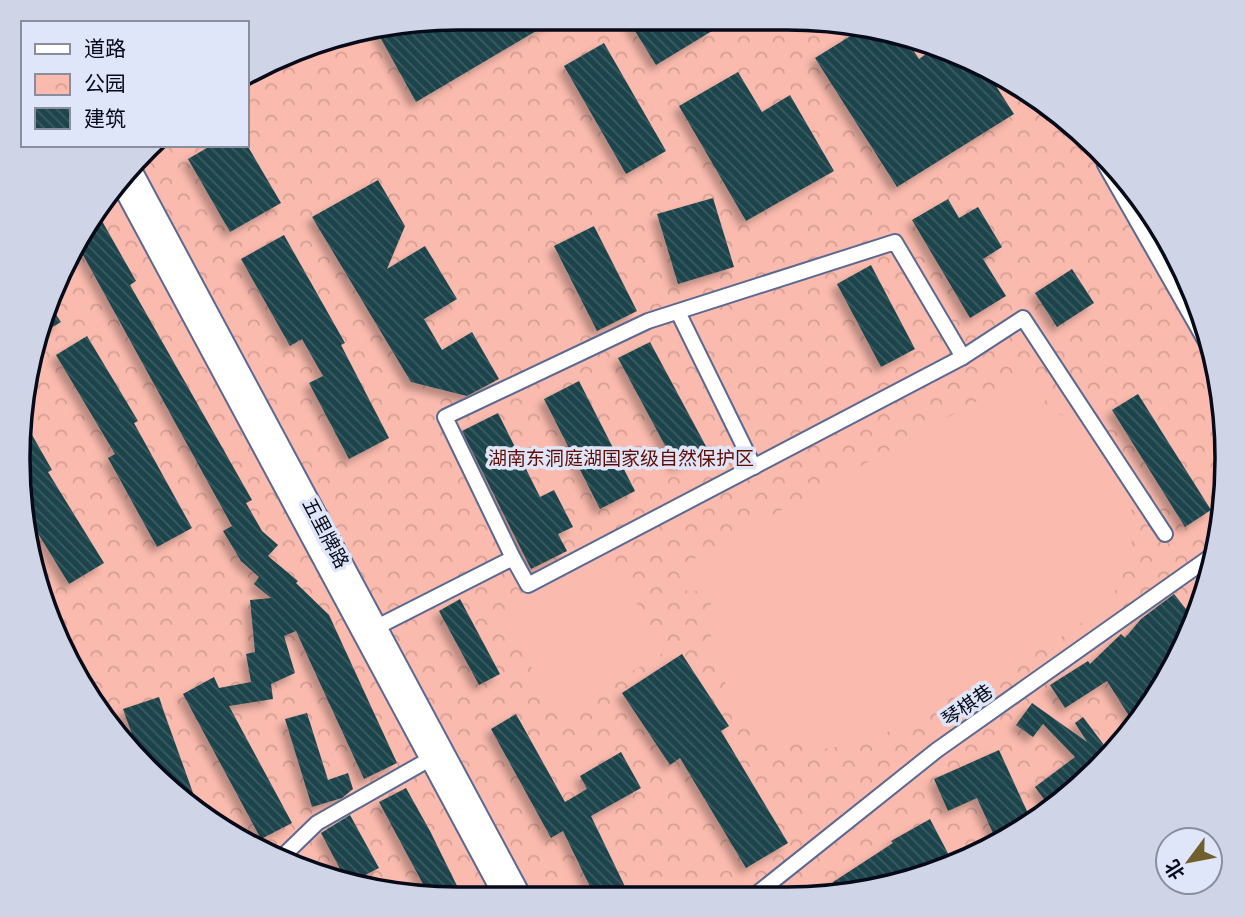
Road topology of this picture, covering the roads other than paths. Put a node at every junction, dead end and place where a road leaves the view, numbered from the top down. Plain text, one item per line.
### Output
1 (135, 177) edge
2 (124, 189) edge
3 (1125, 195) edge
4 (1185, 300) edge
5 (678, 312) junction
6 (963, 357) junction
7 (754, 467) junction
8 (1165, 534) dead end
9 (513, 558) junction
10 (1202, 562) edge
11 (377, 627) junction
12 (430, 759) junction
13 (287, 852) edge
14 (499, 887) edge
15 (516, 887) edge
16 (765, 887) edge

1 - 11 main road, 五里牌路
2 - 12 main road, 五里牌路
3 - 4 main road
5 - 6 street
5 - 7 street
5 - 9 street
6 - 7 street
6 - 8 street
7 - 9 street
9 - 11 street
10 - 16 street, 琴棋巷
11 - 15 main road, 五里牌路
12 - 13 street
12 - 14 main road, 五里牌路

